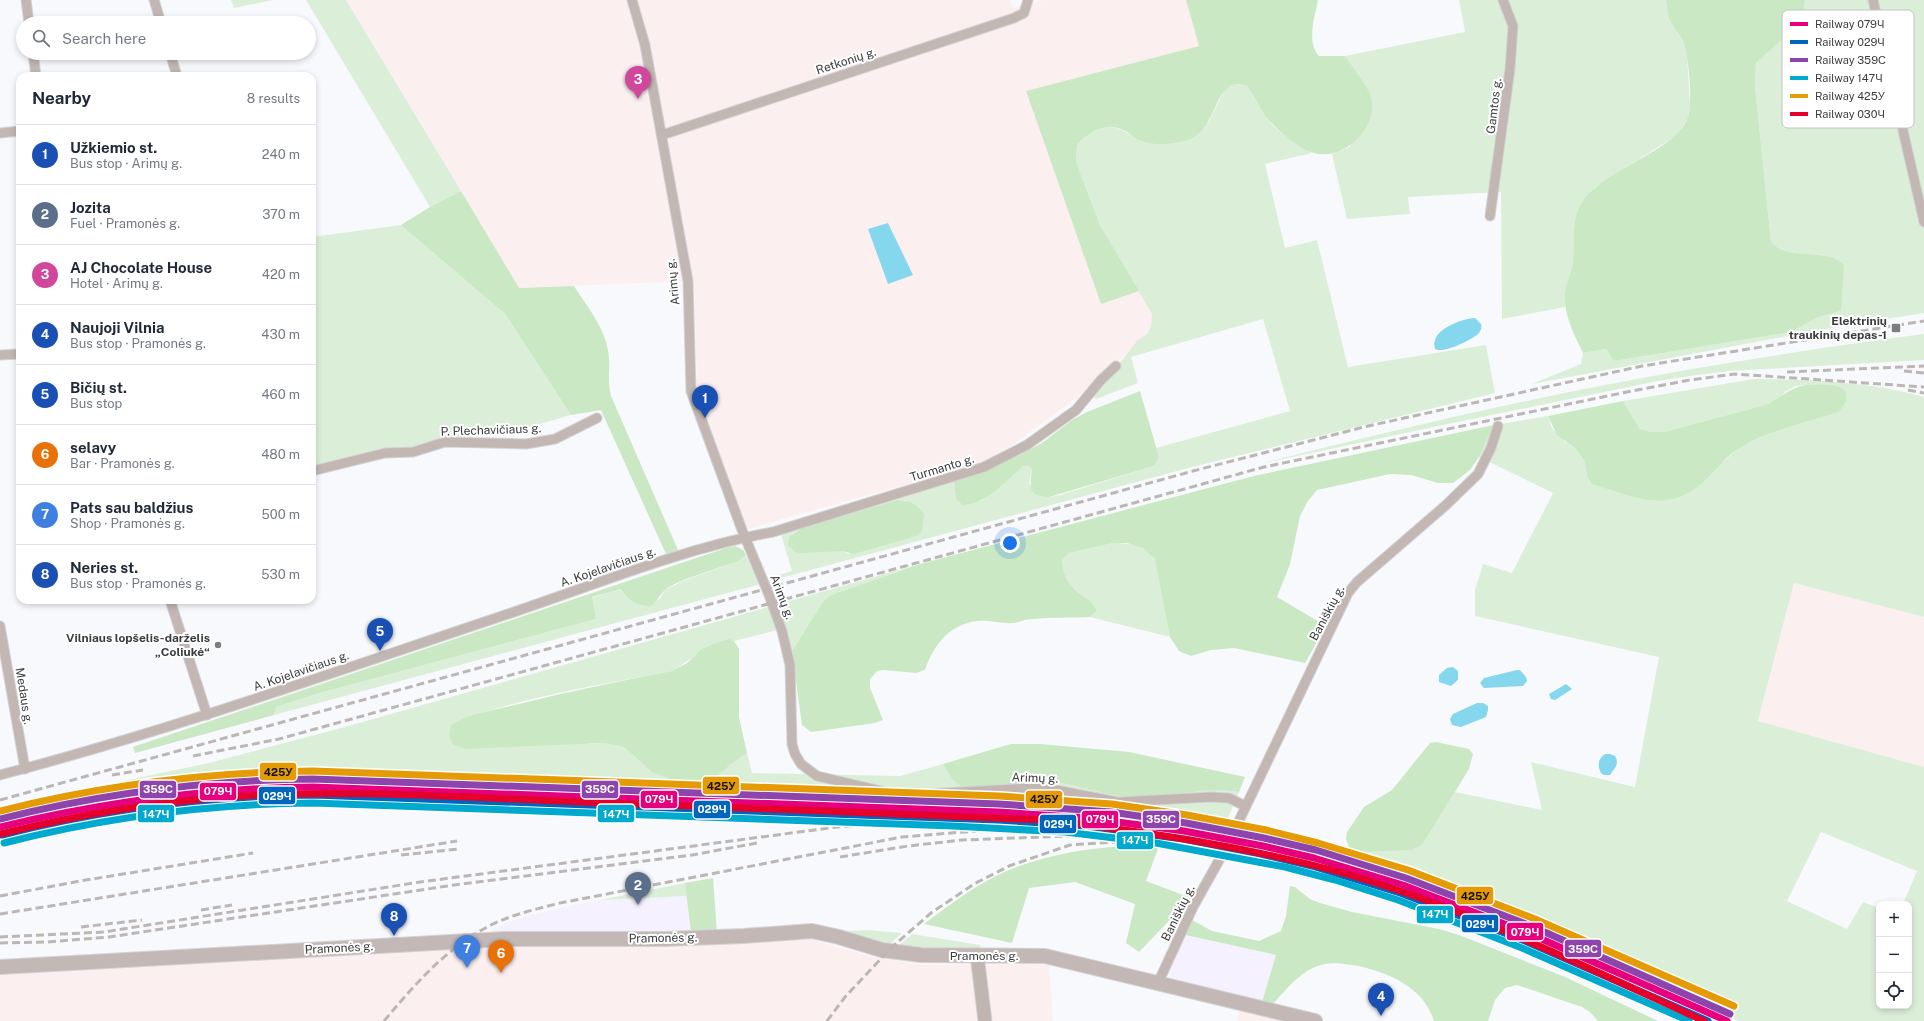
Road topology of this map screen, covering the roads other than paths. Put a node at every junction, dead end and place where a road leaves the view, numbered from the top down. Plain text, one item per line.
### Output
1 (26, 0) edge
2 (154, 0) edge
3 (632, 0) edge
4 (1028, 0) edge
5 (1503, 0) edge
6 (1873, 0) edge
7 (1875, 10) edge
8 (27, 16) edge
9 (159, 16) edge
10 (34, 60) edge
11 (172, 60) edge
12 (35, 72) edge
13 (176, 72) edge
14 (1902, 128) edge
15 (16, 131) edge
16 (0, 133) edge
17 (662, 135) junction
18 (1490, 216) dead end
19 (1924, 222) edge
20 (16, 354) edge
21 (0, 355) edge
22 (1116, 366) dead end
23 (597, 418) dead end
24 (1498, 426) dead end
25 (316, 470) edge
26 (745, 537) junction
27 (171, 604) edge
28 (0, 626) edge
29 (207, 715) junction
30 (25, 769) junction
31 (0, 775) edge
32 (1245, 806) junction
33 (1236, 827) dead end
34 (1222, 855) dead end
35 (977, 955) junction
36 (0, 967) edge
37 (1158, 983) junction
38 (985, 1021) edge
39 (1315, 1021) edge

1 - 8 street
2 - 9 street
3 - 17 street, Arimų g.
4 - 17 street, Retkonių g.
5 - 18 street, Gamtos g.
6 - 7 street
10 - 12 street
11 - 13 street
14 - 19 street
15 - 16 street
17 - 26 street, Arimų g.
20 - 21 street
22 - 26 street, Turmanto g.
23 - 25 street, P. Plechavičiaus g.
24 - 32 street, Baniškių g.
26 - 29 street, A. Kojelavičiaus g.
26 - 32 street, Arimų g.
27 - 29 street
28 - 30 street, Medaus g.
29 - 30 street, A. Kojelavičiaus g.
30 - 31 street, A. Kojelavičiaus g.
32 - 33 street, Baniškių g.
34 - 37 street, Baniškių g.
35 - 36 main road, Pramonės g.
35 - 37 main road, Pramonės g.
35 - 38 main road
37 - 39 main road, Pramonės g.

